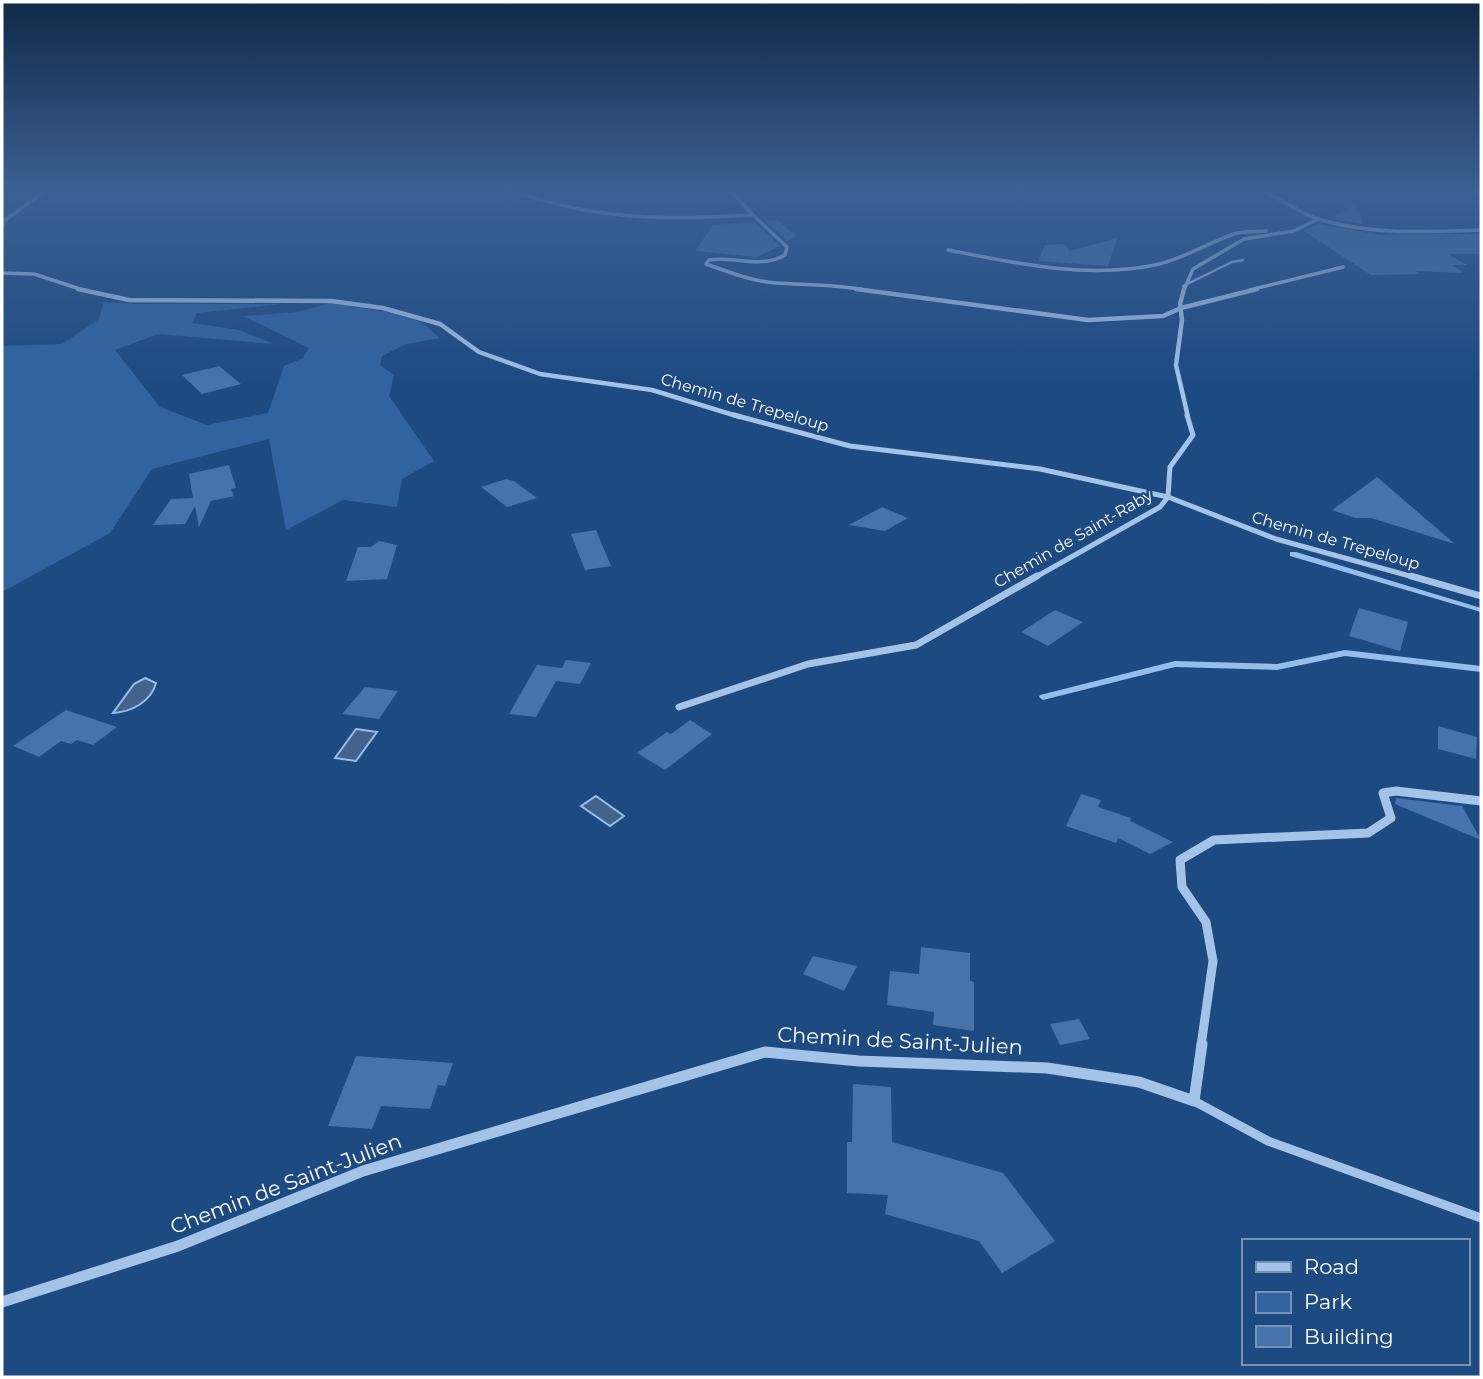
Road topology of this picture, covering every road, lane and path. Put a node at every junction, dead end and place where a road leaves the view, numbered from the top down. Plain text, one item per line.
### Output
1 (785, 254) edge
2 (971, 254) edge
3 (1190, 254) edge
4 (1218, 254) edge
5 (1243, 260) dead end
6 (1343, 267) dead end
7 (2, 273) edge
8 (1184, 286) junction
9 (1181, 308) junction
10 (1168, 497) junction
11 (1481, 596) edge
12 (679, 707) dead end
13 (1481, 801) edge
14 (1194, 1101) junction
15 (1481, 1218) edge
16 (2, 1302) edge

1 - 9 street
2 - 3 street
4 - 8 street
5 - 8 lane
6 - 9 street
7 - 10 street, Chemin de Trepeloup
8 - 9 street, Chemin de Saint-Raby
9 - 10 street, Chemin de Saint-Raby
10 - 11 street, Chemin de Trepeloup
10 - 12 street, Chemin de Saint-Raby
13 - 14 street
14 - 15 lane
14 - 16 street, Chemin de Saint-Julien

